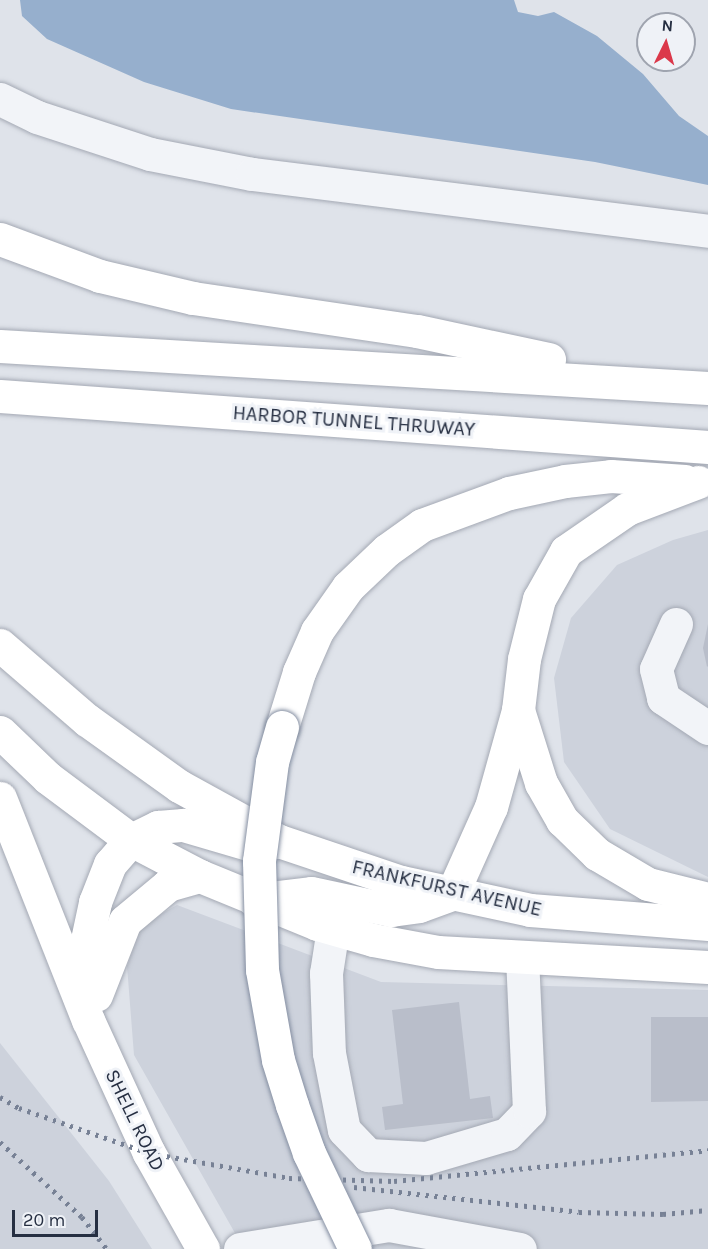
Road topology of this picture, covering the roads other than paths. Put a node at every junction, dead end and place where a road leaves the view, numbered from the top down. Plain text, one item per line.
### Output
1 (0, 99) edge
2 (708, 231) edge
3 (0, 239) edge
4 (0, 346) edge
5 (660, 382) junction
6 (708, 388) edge
7 (0, 396) edge
8 (708, 447) edge
9 (703, 482) edge
10 (676, 624) dead end
11 (0, 645) edge
12 (518, 710) junction
13 (708, 728) edge
14 (0, 732) edge
15 (0, 798) edge
16 (131, 840) junction
17 (279, 842) junction
18 (0, 855) edge
19 (200, 876) junction
20 (452, 894) junction
21 (708, 899) edge
22 (254, 900) junction
23 (708, 924) edge
24 (333, 928) junction
25 (522, 958) junction
26 (708, 967) edge
27 (88, 1020) junction
28 (203, 1249) edge
29 (240, 1249) edge
30 (355, 1249) edge
31 (520, 1249) edge

1 - 2 lane
3 - 5 main road
4 - 5 main road
5 - 6 main road
7 - 8 main road, HARBOR TUNNEL THRUWAY
9 - 12 main road
9 - 30 main road, bridge
10 - 13 lane
11 - 17 main road, FRANKFURST AVENUE
12 - 20 main road
12 - 21 main road
14 - 16 main road
15 - 27 main road, SHELL ROAD
16 - 17 main road
16 - 19 main road
16 - 27 main road
17 - 20 main road, FRANKFURST AVENUE
18 - 27 main road, SHELL ROAD
19 - 22 main road
19 - 27 main road
20 - 22 main road
20 - 23 main road, FRANKFURST AVENUE
22 - 24 main road
24 - 25 main road
24 - 25 lane
25 - 26 main road
27 - 28 main road, SHELL ROAD
29 - 31 lane

